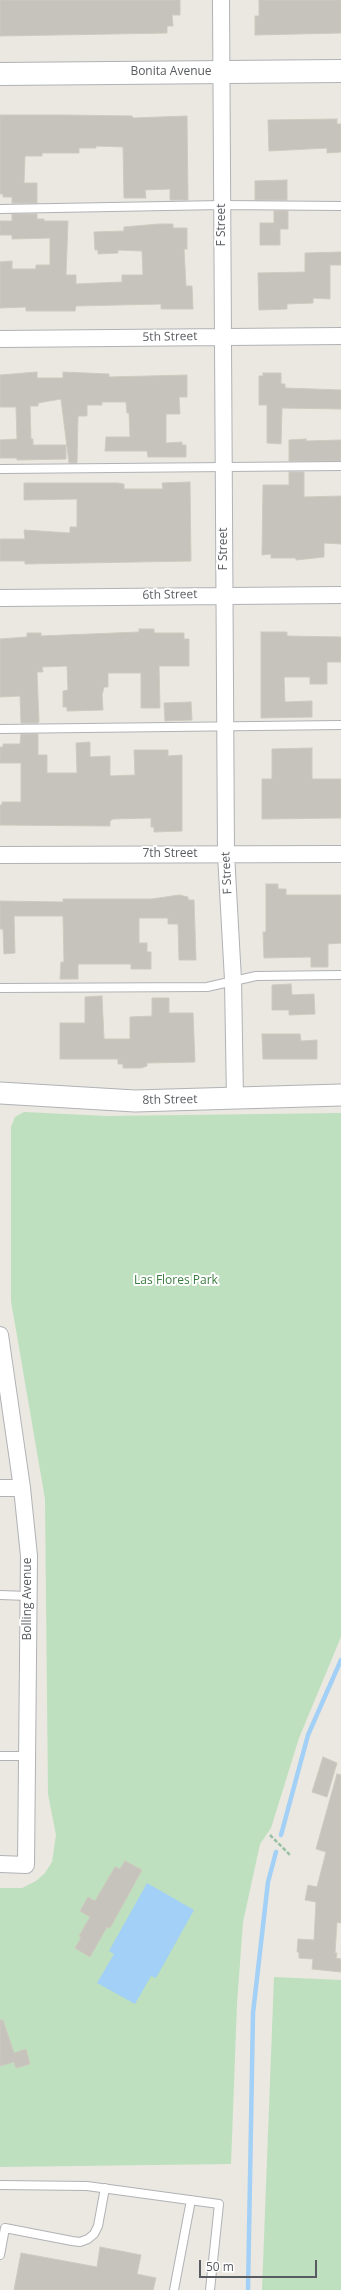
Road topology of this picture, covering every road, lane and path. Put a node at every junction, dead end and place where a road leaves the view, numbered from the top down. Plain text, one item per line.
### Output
1 (221, 0) edge
2 (341, 70) edge
3 (222, 72) junction
4 (0, 74) edge
5 (222, 205) junction
6 (341, 206) edge
7 (0, 209) edge
8 (223, 336) junction
9 (341, 336) edge
10 (0, 339) edge
11 (341, 466) edge
12 (224, 467) junction
13 (0, 468) edge
14 (224, 595) junction
15 (341, 595) edge
16 (0, 598) edge
17 (225, 725) junction
18 (341, 725) edge
19 (0, 729) edge
20 (226, 854) junction
21 (341, 854) edge
22 (0, 855) edge
23 (341, 975) edge
24 (233, 980) junction
25 (0, 988) edge
26 (0, 1093) edge
27 (341, 1095) edge
28 (235, 1099) junction
29 (0, 1335) edge
30 (3, 1376) edge
31 (0, 1488) edge
32 (22, 1488) junction
33 (0, 1595) edge
34 (28, 1596) junction
35 (0, 1756) edge
36 (26, 1756) junction
37 (270, 1834) dead end
38 (290, 1855) dead end
39 (0, 1864) edge
40 (0, 2184) edge
41 (105, 2188) junction
42 (191, 2200) junction
43 (2, 2228) edge
44 (0, 2255) edge
45 (174, 2290) edge
46 (210, 2290) edge

1 - 3 street, F Street
2 - 3 main road, Bonita Avenue
3 - 4 main road, Bonita Avenue
3 - 5 street, F Street
5 - 6 lane
5 - 7 lane
5 - 8 street, F Street
8 - 9 street, 5th Street
8 - 10 street, 5th Street
8 - 12 street, F Street
11 - 12 lane
12 - 13 lane
12 - 14 street, F Street
14 - 15 street, 6th Street
14 - 16 street, 6th Street
14 - 17 street, F Street
17 - 18 lane
17 - 19 lane
17 - 20 street, F Street
20 - 21 street, 7th Street
20 - 22 street, 7th Street
20 - 24 street, F Street
23 - 24 lane
24 - 25 lane
24 - 28 street, F Street
26 - 28 street, 8th Street
27 - 28 street, 8th Street
29 - 30 street, Bolling Avenue
30 - 32 street, Bolling Avenue
31 - 32 street
32 - 34 street, Bolling Avenue
33 - 34 lane
34 - 36 street, Bolling Avenue
35 - 36 lane
36 - 39 street, Bolling Avenue
37 - 38 path
40 - 41 lane
41 - 42 lane
41 - 43 lane
42 - 45 lane
42 - 46 lane
43 - 44 lane

